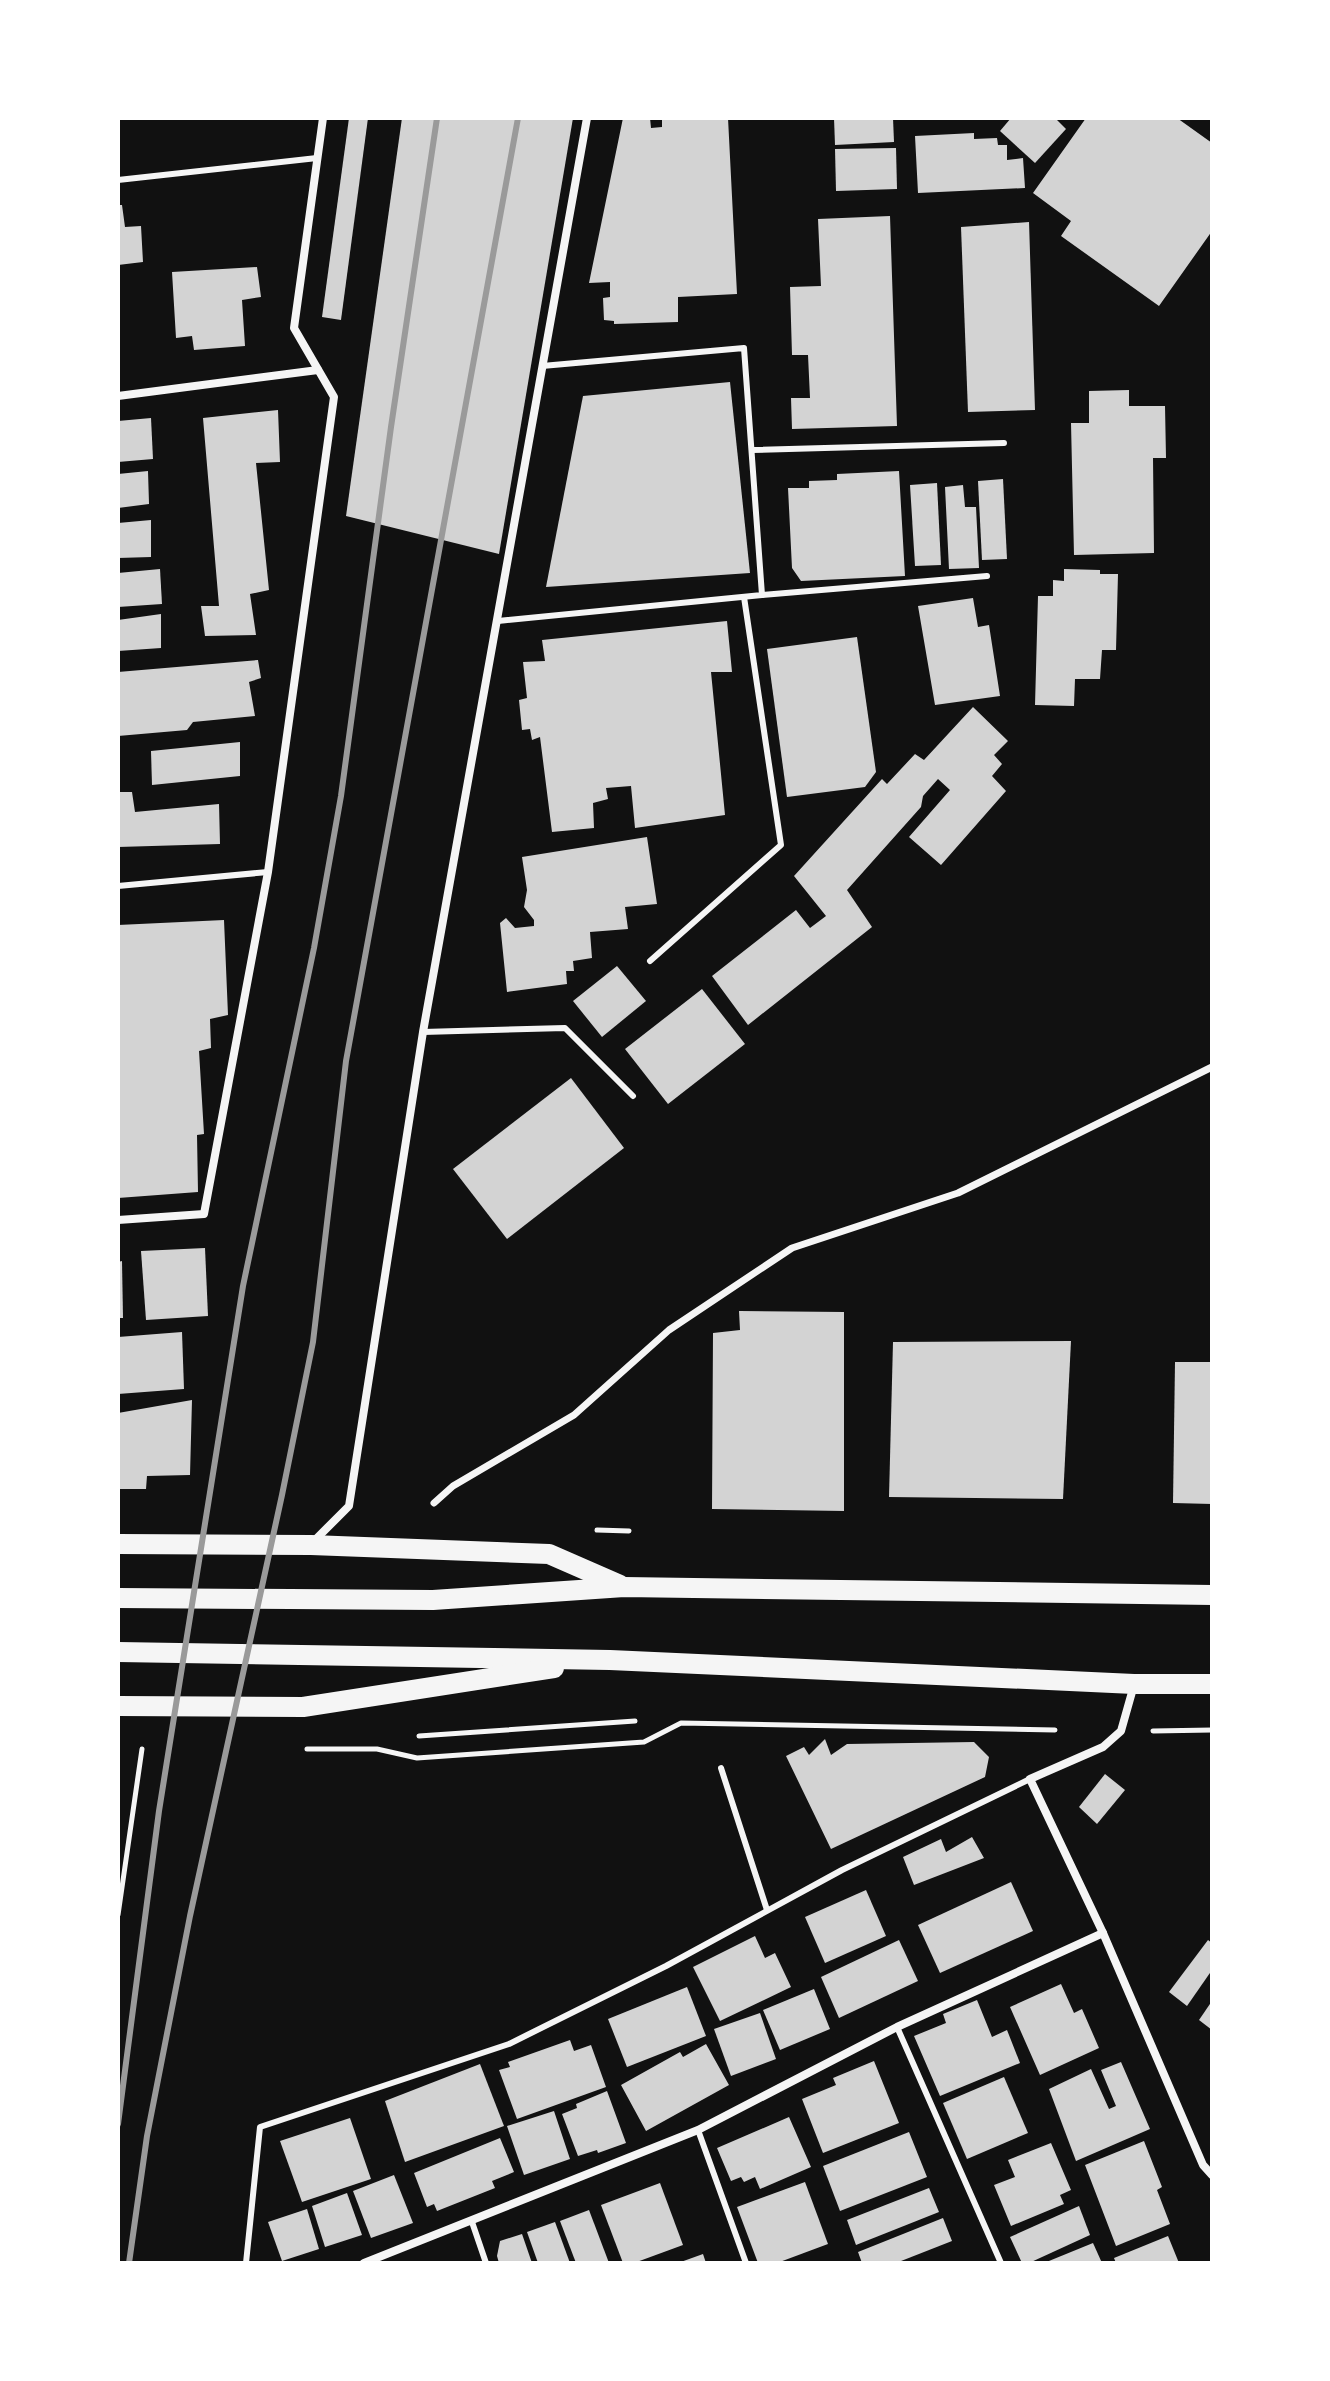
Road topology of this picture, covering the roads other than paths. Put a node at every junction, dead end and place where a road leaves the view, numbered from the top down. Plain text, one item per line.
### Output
1 (323, 118) edge
2 (587, 118) edge
3 (317, 158) junction
4 (118, 180) edge
5 (542, 366) junction
6 (318, 370) junction
7 (118, 396) edge
8 (1004, 443) dead end
9 (752, 450) junction
10 (987, 576) dead end
11 (762, 595) junction
12 (744, 597) junction
13 (498, 621) junction
14 (268, 872) junction
15 (118, 886) edge
16 (650, 961) dead end
17 (423, 1032) junction
18 (1212, 1067) edge
19 (633, 1096) dead end
20 (118, 1220) edge
21 (434, 1503) dead end
22 (118, 1544) edge
23 (311, 1545) junction
24 (624, 1587) junction
25 (1212, 1595) edge
26 (118, 1598) edge
27 (118, 1652) edge
28 (610, 1660) junction
29 (1134, 1684) junction
30 (1212, 1684) edge
31 (118, 1706) edge
32 (721, 1768) dead end
33 (1030, 1779) junction
34 (767, 1910) junction
35 (1103, 1933) junction
36 (897, 2027) junction
37 (698, 2130) junction
38 (1212, 2175) edge
39 (472, 2222) junction
40 (246, 2263) edge
41 (364, 2263) edge
42 (486, 2263) edge
43 (746, 2263) edge
44 (1001, 2263) edge

1 - 3 street
2 - 5 street
3 - 4 lane
3 - 6 street
5 - 9 lane
5 - 13 street
6 - 7 street
6 - 14 street
8 - 9 lane
9 - 11 lane
10 - 11 lane
11 - 12 lane
12 - 13 lane
12 - 16 lane
13 - 17 street
14 - 15 lane
14 - 20 street
17 - 19 lane
17 - 23 street
18 - 21 street
22 - 23 main road
23 - 24 main road
24 - 25 main road
24 - 26 main road
27 - 28 main road
28 - 29 main road
28 - 31 main road
29 - 30 main road
29 - 33 street
32 - 34 lane
33 - 34 lane
33 - 35 street
34 - 40 lane
35 - 36 street
35 - 38 street
36 - 37 street
36 - 44 lane
37 - 39 street
37 - 43 lane
39 - 41 street
39 - 42 lane

